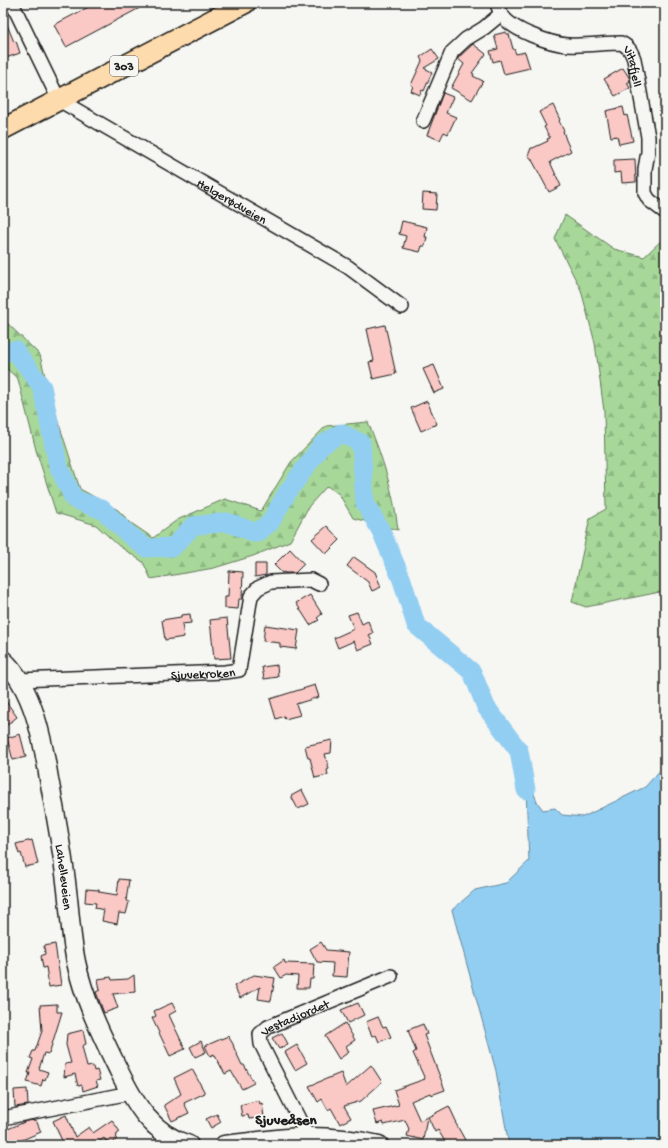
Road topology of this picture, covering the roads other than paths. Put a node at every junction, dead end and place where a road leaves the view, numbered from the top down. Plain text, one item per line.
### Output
1 (12, 3) edge
2 (245, 3) edge
3 (499, 8) edge
4 (59, 100) junction
5 (423, 120) dead end
6 (3, 129) edge
7 (665, 212) edge
8 (402, 307) dead end
9 (319, 584) dead end
10 (3, 660) edge
11 (18, 680) junction
12 (391, 976) dead end
13 (130, 1093) junction
14 (3, 1118) edge
15 (308, 1137) junction
16 (182, 1144) edge
17 (224, 1145) edge
18 (379, 1145) edge

1 - 4 street
2 - 4 main road, 303
3 - 5 street, Vitafjell
3 - 7 street, Vitafjell
4 - 6 main road, 303
4 - 8 street, Helgerødveien
9 - 11 street, Sjuvekroken
10 - 11 street, Lahelleveien
11 - 13 street, Lahelleveien
12 - 15 street, Vestadjordet
13 - 14 street
13 - 16 street, Lahelleveien
15 - 17 street
15 - 18 street

